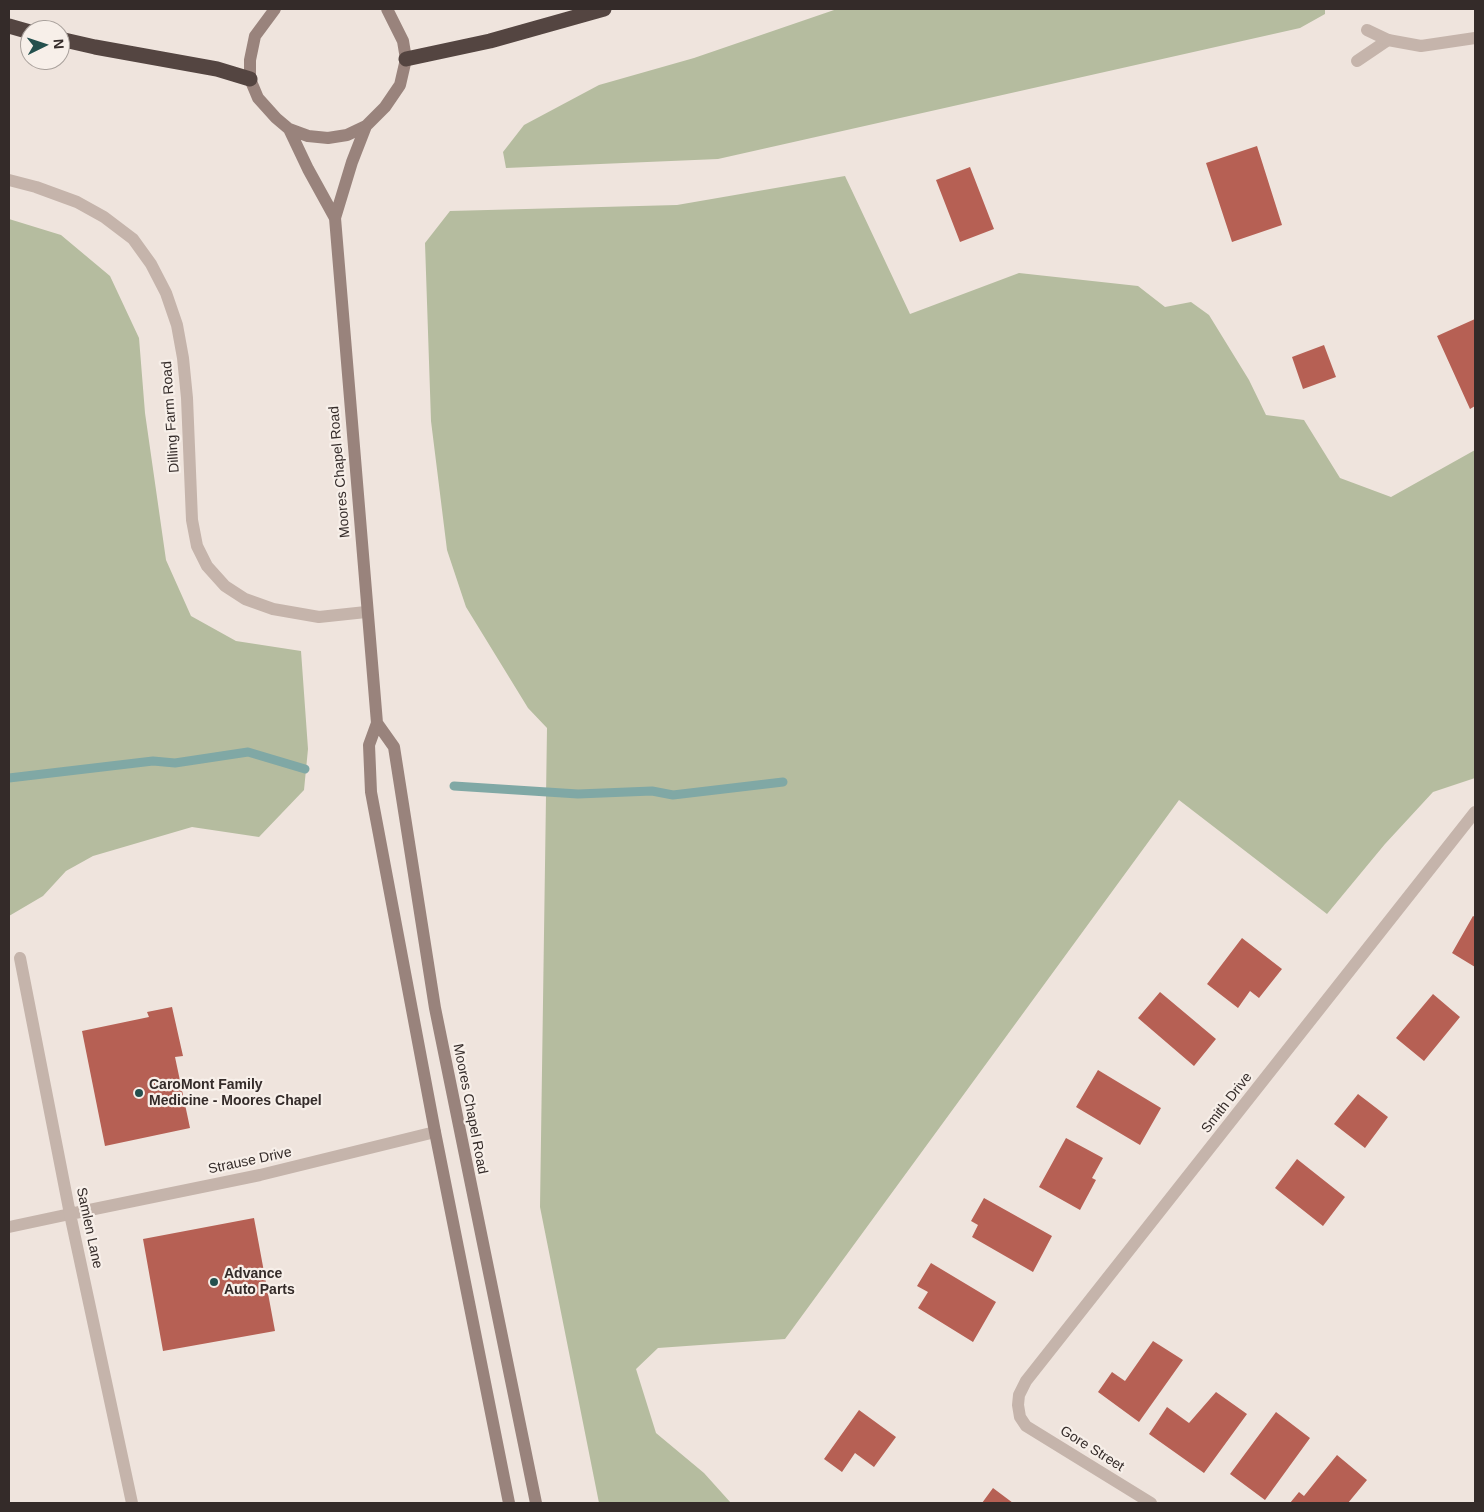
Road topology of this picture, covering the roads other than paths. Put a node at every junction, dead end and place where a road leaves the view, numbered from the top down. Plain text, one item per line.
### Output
1 (275, 9) edge
2 (387, 9) edge
3 (604, 9) edge
4 (1367, 30) dead end
5 (1475, 38) edge
6 (1388, 40) junction
7 (70, 41) edge
8 (406, 59) junction
9 (1358, 61) dead end
10 (250, 79) junction
11 (366, 126) junction
12 (289, 129) junction
13 (9, 180) edge
14 (335, 218) junction
15 (366, 612) junction
16 (377, 723) junction
17 (1475, 812) edge
18 (20, 958) dead end
19 (434, 1132) junction
20 (70, 1214) junction
21 (9, 1227) edge
22 (1020, 1417) joint
23 (132, 1503) edge
24 (509, 1503) edge
25 (536, 1503) edge
26 (1151, 1503) edge

1 - 10 main road, Moores Chapel Road
2 - 8 main road, Moores Chapel Road
3 - 8 highway
4 - 6 street
5 - 6 street
6 - 9 street
7 - 10 highway
8 - 11 main road, Moores Chapel Road
10 - 12 main road, Moores Chapel Road
11 - 12 main road, Moores Chapel Road
11 - 14 main road, Moores Chapel Road
12 - 14 main road, Moores Chapel Road
13 - 15 street, Dilling Farm Road
14 - 15 main road, Moores Chapel Road
15 - 16 main road, Moores Chapel Road
16 - 19 main road, Moores Chapel Road
16 - 25 main road, Moores Chapel Road
17 - 22 street, Smith Drive
18 - 20 street, Samlen Lane
19 - 20 street, Strause Drive
19 - 24 main road, Moores Chapel Road
20 - 21 street, Strause Drive
20 - 23 street, Samlen Lane
22 - 26 street, Gore Street

